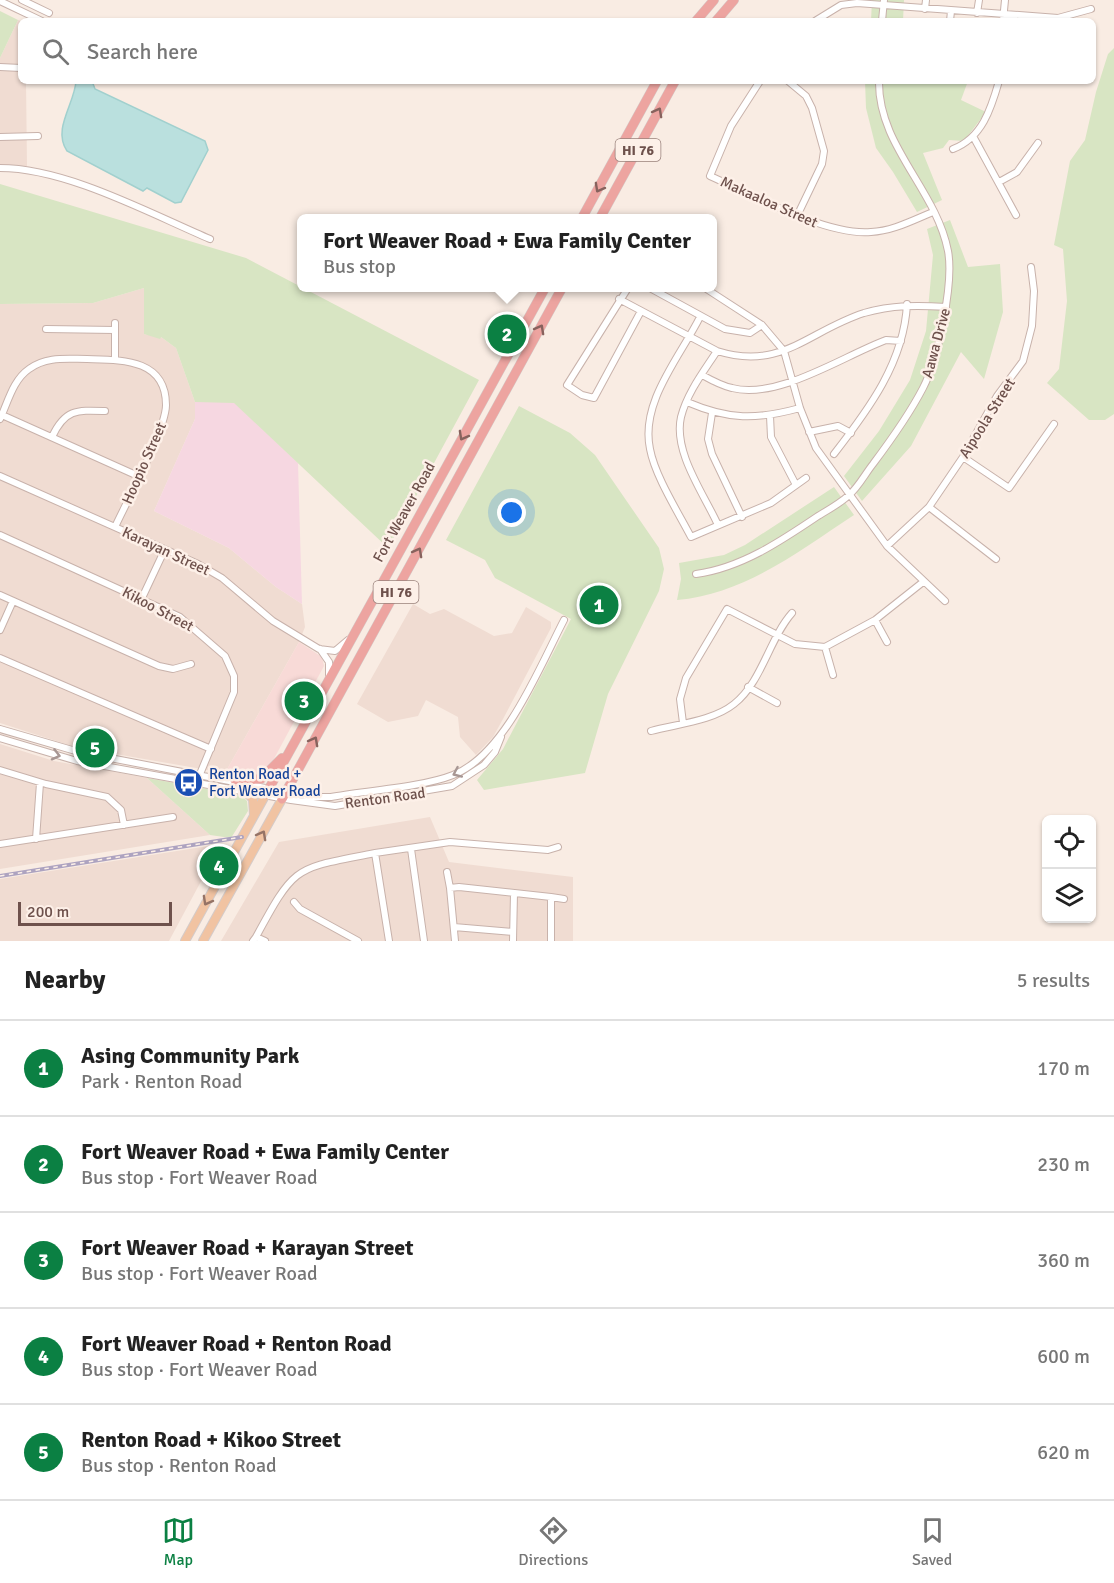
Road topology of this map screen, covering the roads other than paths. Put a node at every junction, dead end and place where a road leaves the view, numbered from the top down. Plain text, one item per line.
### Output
1 (22, 0) edge
2 (714, 0) edge
3 (734, 0) edge
4 (926, 0) edge
5 (979, 0) edge
6 (1005, 0) edge
7 (0, 1) edge
8 (884, 3) edge
9 (925, 9) junction
10 (1091, 9) dead end
11 (951, 11) junction
12 (977, 13) junction
13 (49, 14) dead end
14 (36, 18) edge
15 (699, 18) edge
16 (719, 18) edge
17 (820, 18) edge
18 (882, 18) edge
19 (950, 18) edge
20 (1003, 18) edge
21 (0, 67) edge
22 (18, 68) edge
23 (655, 84) edge
24 (673, 84) edge
25 (758, 84) edge
26 (792, 84) edge
27 (879, 84) edge
28 (998, 84) edge
29 (38, 136) dead end
30 (0, 137) edge
31 (974, 138) junction
32 (1038, 143) dead end
33 (952, 149) dead end
34 (0, 168) edge
35 (999, 182) junction
36 (933, 212) junction
37 (585, 214) edge
38 (603, 214) edge
39 (798, 214) junction
40 (1016, 215) dead end
41 (210, 239) dead end
42 (1031, 267) dead end
43 (542, 292) edge
44 (560, 292) edge
45 (625, 292) edge
46 (657, 292) edge
47 (711, 292) edge
48 (619, 299) junction
49 (907, 304) junction
50 (946, 307) junction
51 (641, 311) junction
52 (700, 317) junction
53 (762, 325) junction
54 (46, 330) dead end
55 (690, 337) junction
56 (901, 341) junction
57 (717, 351) junction
58 (784, 351) junction
59 (115, 360) junction
60 (702, 375) junction
61 (793, 382) junction
62 (687, 402) junction
63 (800, 408) junction
64 (105, 411) dead end
65 (712, 413) junction
66 (770, 416) junction
67 (1, 417) edge
68 (1054, 424) dead end
69 (809, 432) junction
70 (850, 433) junction
71 (52, 437) junction
72 (834, 454) dead end
73 (963, 458) junction
74 (0, 476) edge
75 (138, 476) junction
76 (806, 478) dead end
77 (796, 485) junction
78 (849, 496) junction
79 (929, 507) junction
80 (742, 517) junction
81 (718, 525) junction
82 (115, 527) junction
83 (0, 535) edge
84 (887, 546) junction
85 (165, 549) junction
86 (996, 559) dead end
87 (696, 574) dead end
88 (923, 582) junction
89 (0, 595) edge
90 (142, 598) junction
91 (13, 601) junction
92 (945, 601) dead end
93 (792, 613) dead end
94 (874, 620) junction
95 (564, 621) dead end
96 (0, 630) edge
97 (354, 634) junction
98 (778, 634) junction
99 (887, 642) dead end
100 (825, 647) junction
101 (319, 649) junction
102 (0, 658) edge
103 (191, 664) dead end
104 (833, 675) dead end
105 (328, 684) junction
106 (748, 687) junction
107 (777, 703) dead end
108 (683, 723) junction
109 (0, 729) edge
110 (651, 731) dead end
111 (501, 736) junction
112 (0, 738) edge
113 (33, 741) junction
114 (211, 748) junction
115 (31, 749) junction
116 (290, 753) junction
117 (151, 765) junction
118 (0, 770) edge
119 (150, 773) junction
120 (200, 774) junction
121 (235, 780) junction
122 (40, 783) junction
123 (244, 790) junction
124 (268, 792) junction
125 (283, 794) junction
126 (173, 817) dead end
127 (254, 817) junction
128 (124, 825) junction
129 (36, 839) junction
130 (0, 844) edge
131 (558, 847) dead end
132 (411, 849) junction
133 (375, 853) junction
134 (447, 872) dead end
135 (450, 888) junction
136 (514, 893) junction
137 (551, 897) junction
138 (564, 899) dead end
139 (294, 902) dead end
140 (454, 927) junction
141 (513, 932) junction
142 (255, 939) edge
143 (186, 941) edge
144 (203, 941) edge
145 (265, 941) edge
146 (358, 941) edge
147 (389, 941) edge
148 (424, 941) edge
149 (455, 941) edge
150 (513, 941) edge
151 (551, 941) edge

1 - 13 street
2 - 15 highway
3 - 16 highway
4 - 9 street
5 - 12 street
6 - 20 street
7 - 14 street
8 - 9 street
8 - 17 street
8 - 18 street
9 - 11 street
10 - 20 street
11 - 12 street
11 - 19 street
12 - 20 street
21 - 22 street
23 -> 37 highway, HI 76
38 -> 24 highway, HI 76
25 - 39 street, Makaaloa Street
26 - 39 street
27 - 36 street, Aawa Drive
28 - 31 street
29 - 30 street
31 - 33 street
31 - 35 street
32 - 35 street
34 - 41 street
35 - 40 street
36 - 39 street, Makaaloa Street
36 - 50 street, Aawa Drive
42 - 73 street, Aipoola Street
43 -> 97 highway, Fort Weaver Road / HI 76
125 -> 44 highway, Fort Weaver Road / HI 76
45 - 48 street
46 - 52 street
47 - 53 street
48 - 51 street
48 - 51 street
49 - 50 street
49 - 56 street
49 - 58 street
50 - 78 street, Aawa Drive
51 - 55 street
52 - 53 street
52 - 55 street
53 - 58 street
54 - 59 street
55 - 57 street
55 - 81 street
56 - 61 street
56 - 70 street
57 - 58 street
57 - 60 street
58 - 61 street
59 - 67 street, Hoopio Street
59 - 75 street, Hoopio Street
60 - 61 street
60 - 62 street
61 - 63 street
62 - 65 street
62 - 81 street
63 - 66 street
63 - 69 street
64 - 71 street
65 - 66 street
65 - 80 street
66 - 77 street
67 - 71 street
68 - 73 street
69 - 70 street
69 - 78 street
70 - 72 street
71 - 75 street
73 - 79 street, Aipoola Street
74 - 82 street, Karayan Street
75 - 82 street, Hoopio Street
76 - 77 street
77 - 80 street
78 - 84 street
78 - 87 street, Aawa Drive
79 - 84 street, Aipoola Street
79 - 86 street
80 - 81 street
82 - 85 street, Karayan Street
83 - 90 street, Kikoo Street
84 - 88 street
85 - 90 street
85 - 101 street, Karayan Street
88 - 92 street
88 - 94 street
89 - 91 street
90 - 114 street, Kikoo Street
91 - 96 street
91 - 103 street
93 - 98 street
94 - 99 street
94 - 100 street
95 - 111 street, Renton Road
97 - 101 street
97 - 105 highway, Fort Weaver Road / HI 76
98 - 100 street
98 - 106 street
98 - 108 street
100 - 104 street
101 - 105 street
102 - 114 street
105 - 116 highway, Fort Weaver Road / HI 76
106 - 107 street
106 - 108 street
108 - 110 street
109 - 113 street, Renton Road
111 -> 125 street, Renton Road
111 - 125 street, Renton Road
112 - 115 street, Renton Road
113 - 115 street
113 - 117 street, Renton Road
114 - 120 street, Kikoo Street
115 -> 119 street, Renton Road
116 - 121 highway
116 - 124 highway, Fort Weaver Road / HI 76
116 - 125 highway
117 - 119 street
117 - 120 street, Renton Road
118 - 122 street
119 - 123 street, Renton Road
120 - 121 street, Renton Road
121 - 124 street, Renton Road
122 - 128 street
122 - 129 street
123 - 124 street, Renton Road
123 - 127 main road
124 - 125 street, Renton Road
124 - 127 main road, Fort Weaver Road / HI 76
144 -> 125 main road, Fort Weaver Road / HI 76
126 - 128 street
127 -> 143 main road, Fort Weaver Road / HI 76
128 - 129 street
129 - 130 street
131 - 132 street
132 - 133 street
132 - 148 street
133 - 142 street
133 - 147 street
134 - 135 street
135 - 136 street
135 - 140 street
136 - 137 street
136 - 141 street
137 - 138 street
137 - 151 street
139 - 146 street
140 - 141 street
140 - 149 street
141 - 150 street
142 - 145 street

